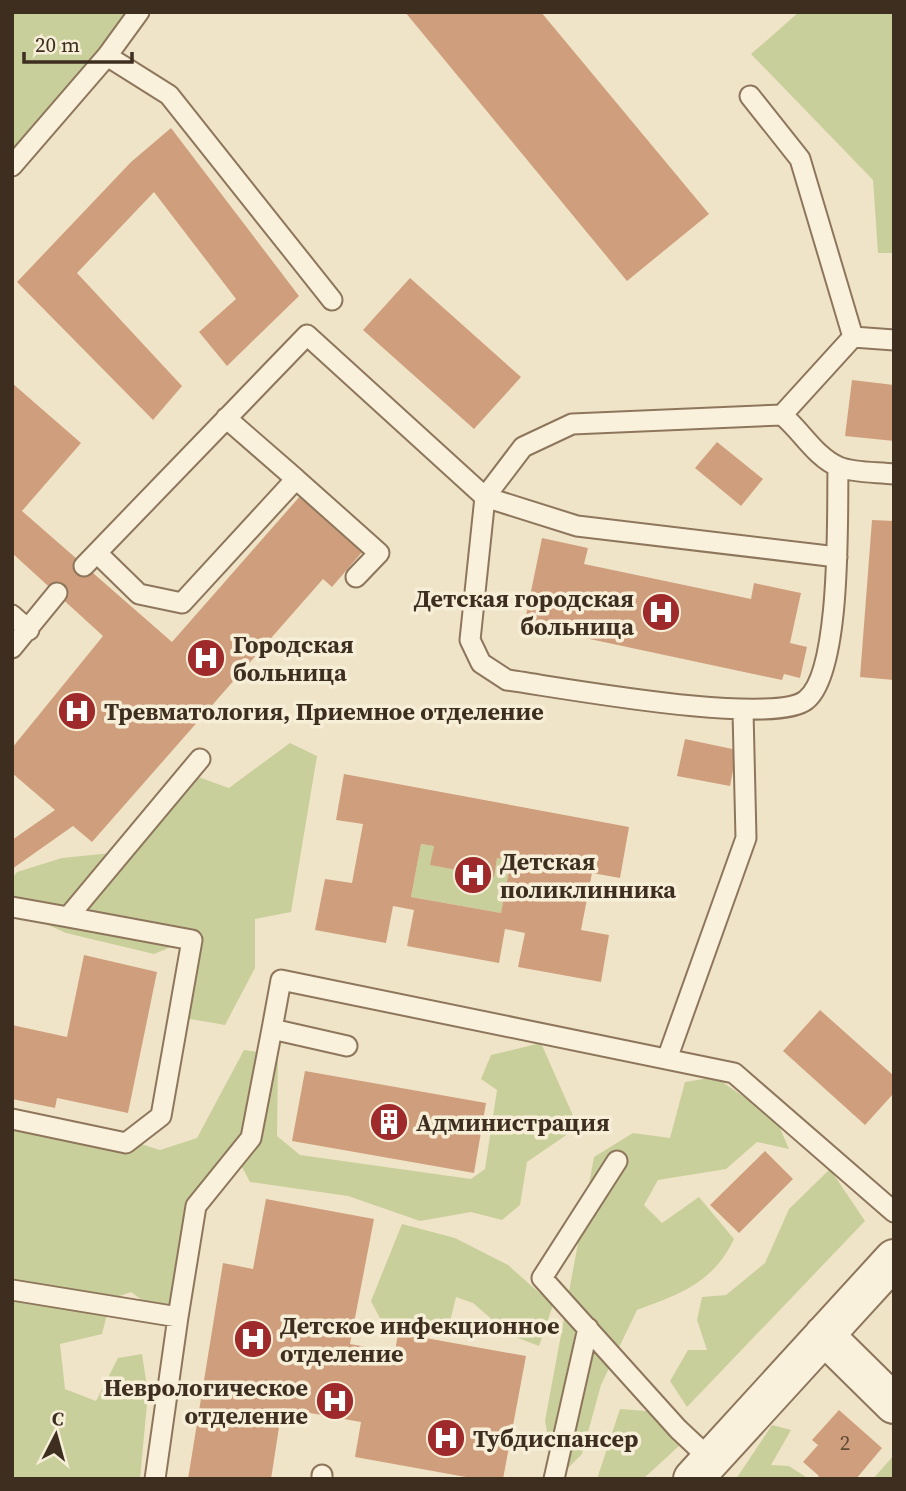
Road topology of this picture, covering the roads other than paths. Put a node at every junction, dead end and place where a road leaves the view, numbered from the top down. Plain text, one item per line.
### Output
1 (139, 12) edge
2 (107, 56) junction
3 (750, 96) dead end
4 (12, 166) edge
5 (332, 300) dead end
6 (853, 337) junction
7 (894, 340) edge
8 (782, 415) junction
9 (226, 418) junction
10 (838, 467) junction
11 (894, 474) edge
12 (296, 479) junction
13 (485, 497) junction
14 (837, 557) junction
15 (356, 577) dead end
16 (57, 593) dead end
17 (12, 615) edge
18 (29, 630) junction
19 (12, 648) edge
20 (743, 711) junction
21 (200, 759) dead end
22 (12, 907) edge
23 (68, 917) junction
24 (272, 1029) junction
25 (348, 1046) dead end
26 (667, 1059) junction
27 (12, 1119) edge
28 (617, 1161) dead end
29 (894, 1212) edge
30 (894, 1259) edge
31 (12, 1290) edge
32 (178, 1317) junction
33 (588, 1328) junction
34 (824, 1335) junction
35 (894, 1404) edge
36 (702, 1469) edge
37 (155, 1479) edge
38 (554, 1479) edge

1 - 2 lane
2 - 4 lane
2 - 5 lane
3 - 6 lane
6 - 7 lane
6 - 8 lane
8 - 10 lane
8 - 13 lane
9 - 12 lane
9 - 12 lane
9 - 13 lane
10 - 11 lane
10 - 14 lane
12 - 15 lane
13 - 14 lane
13 - 20 lane
14 - 20 lane
16 - 18 lane
17 - 18 lane
18 - 19 lane
20 - 26 lane
21 - 23 lane
22 - 23 lane
23 - 27 lane
24 - 25 lane
24 - 26 lane
24 - 32 lane
26 - 29 lane
28 - 33 lane
30 - 34 street
31 - 32 lane
32 - 37 lane
33 - 36 lane
33 - 38 lane
34 - 35 street
34 - 36 street

